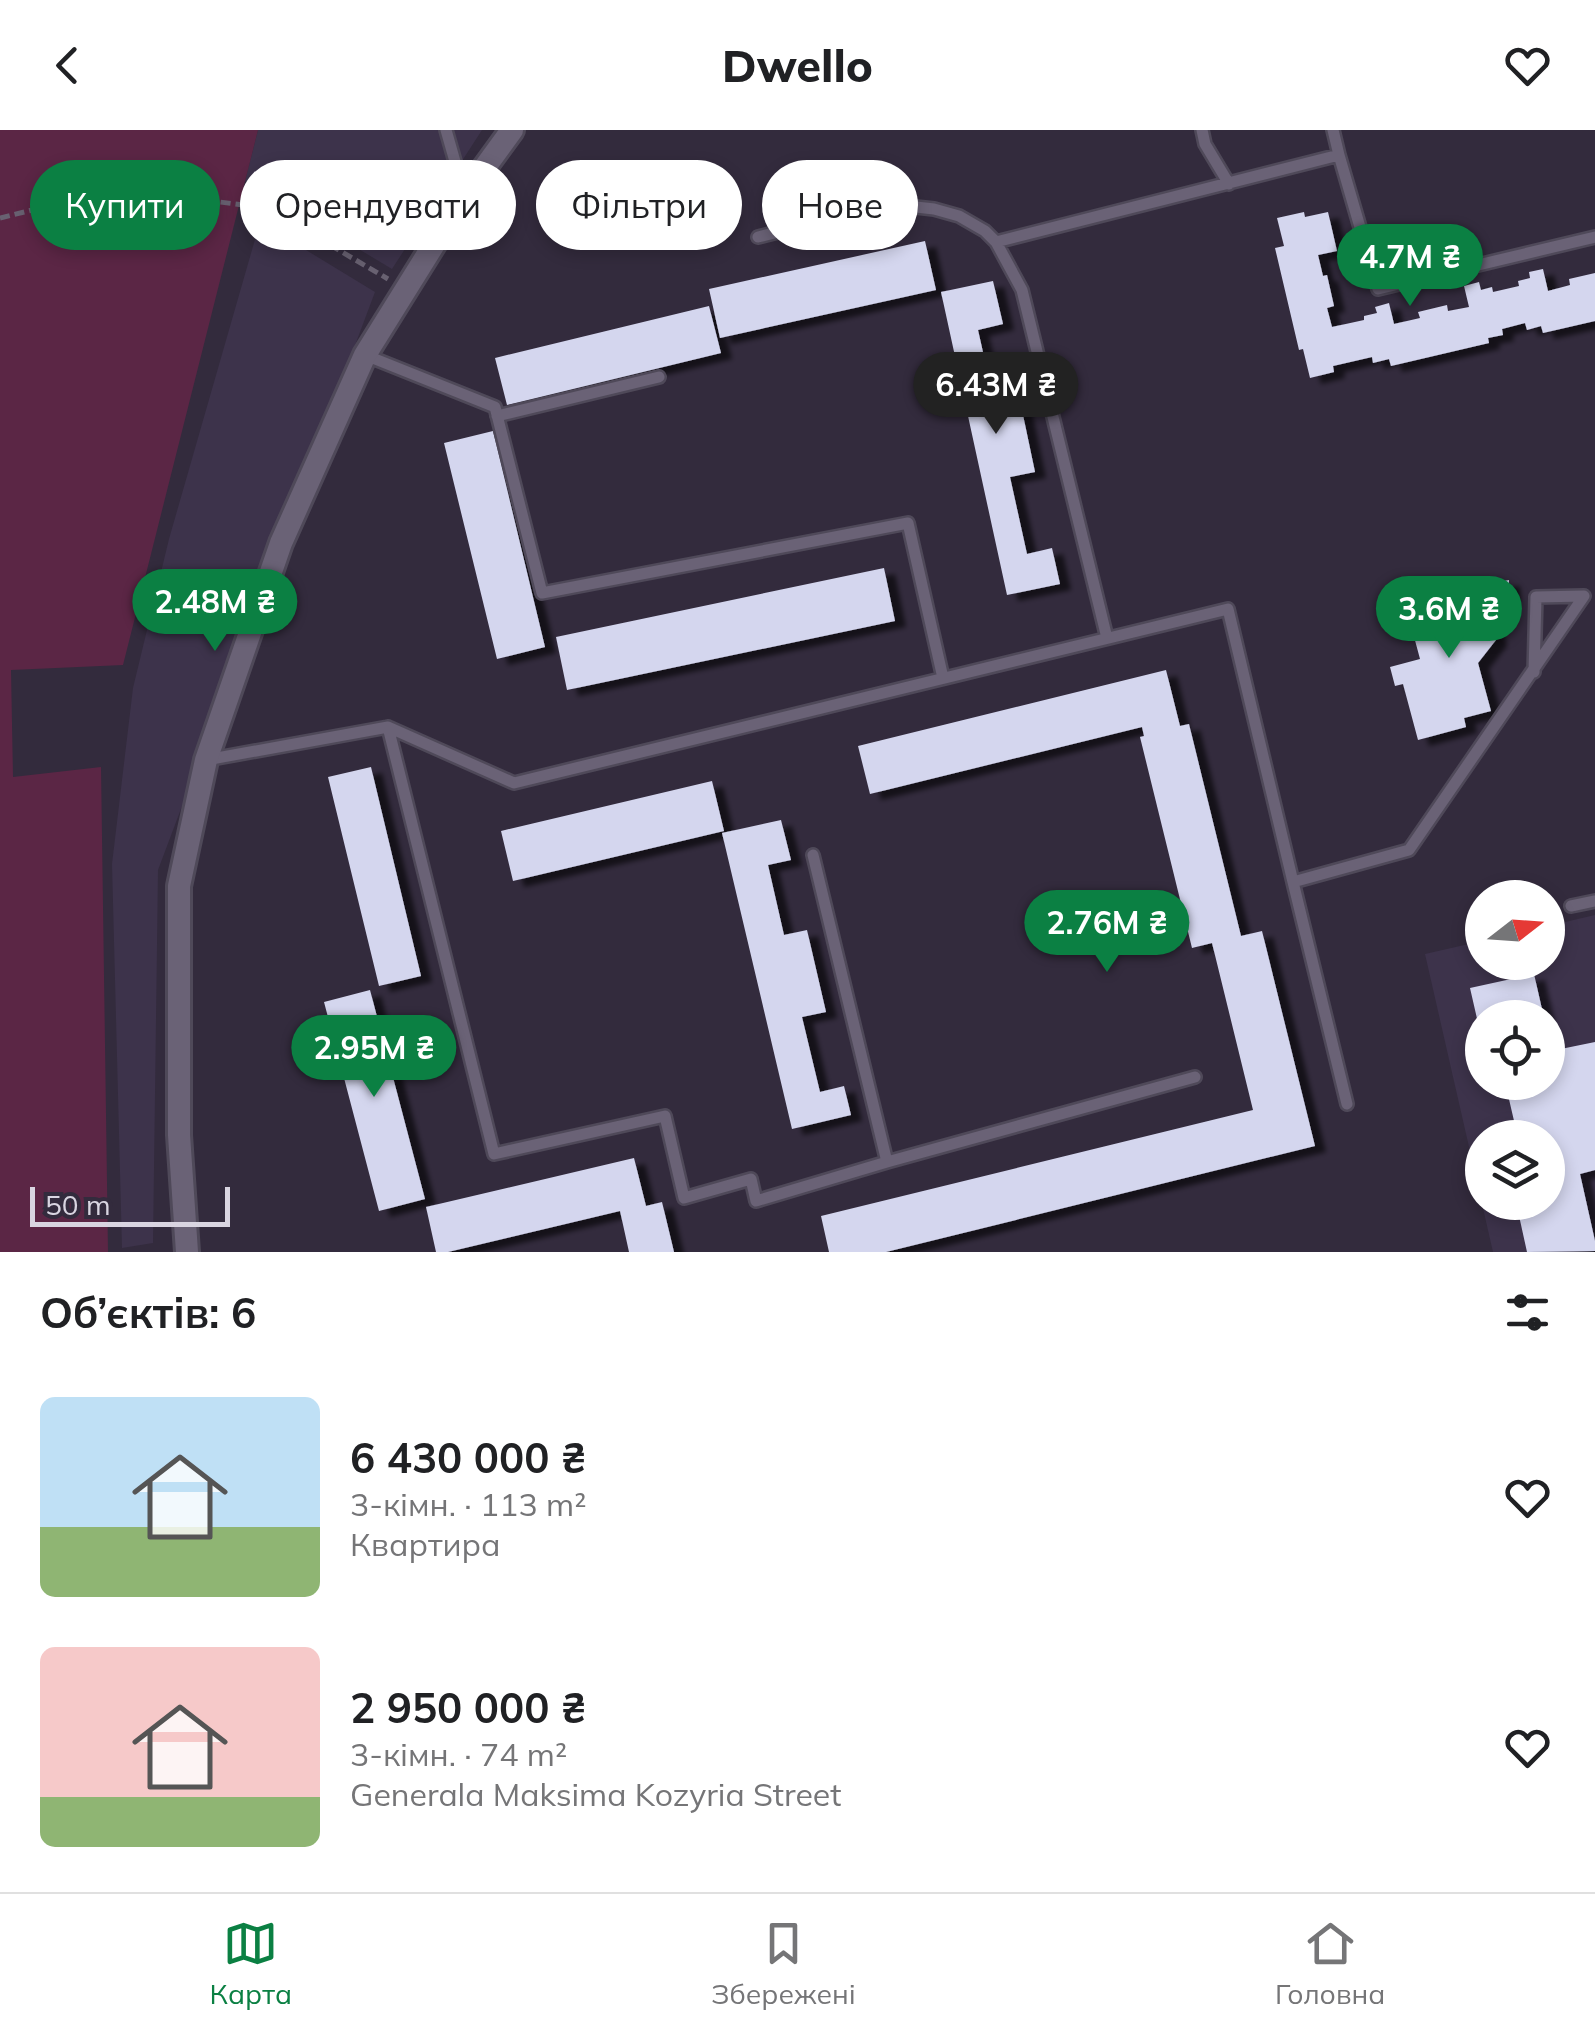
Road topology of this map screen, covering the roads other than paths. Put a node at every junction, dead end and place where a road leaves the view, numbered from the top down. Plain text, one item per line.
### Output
1 (446, 130) edge
2 (512, 130) edge
3 (1202, 130) edge
4 (1333, 130) edge
5 (1339, 155) junction
6 (454, 160) edge
7 (490, 160) edge
8 (1229, 184) junction
9 (758, 236) dead end
10 (1595, 237) edge
11 (996, 242) junction
12 (429, 250) edge
13 (364, 355) junction
14 (658, 377) dead end
15 (497, 416) junction
16 (1107, 638) junction
17 (1534, 672) junction
18 (943, 678) junction
19 (388, 727) junction
20 (206, 760) junction
21 (813, 855) dead end
22 (1293, 882) junction
23 (1595, 900) edge
24 (1571, 906) dead end
25 (1195, 1077) dead end
26 (1347, 1104) dead end
27 (887, 1162) junction
28 (187, 1252) edge

1 - 6 lane
2 - 7 street
3 - 8 lane
4 - 5 lane
5 - 8 lane
5 - 10 lane
8 - 11 lane
9 - 11 lane
11 - 16 lane
12 - 13 street
13 - 15 lane
13 - 20 street
14 - 15 lane
15 - 18 lane
16 - 18 lane
16 - 22 lane
17 - 17 lane
17 - 22 lane
18 - 19 lane
19 - 20 lane
19 - 27 lane
20 - 28 street
21 - 27 lane
22 - 26 lane
23 - 24 lane
25 - 27 lane

